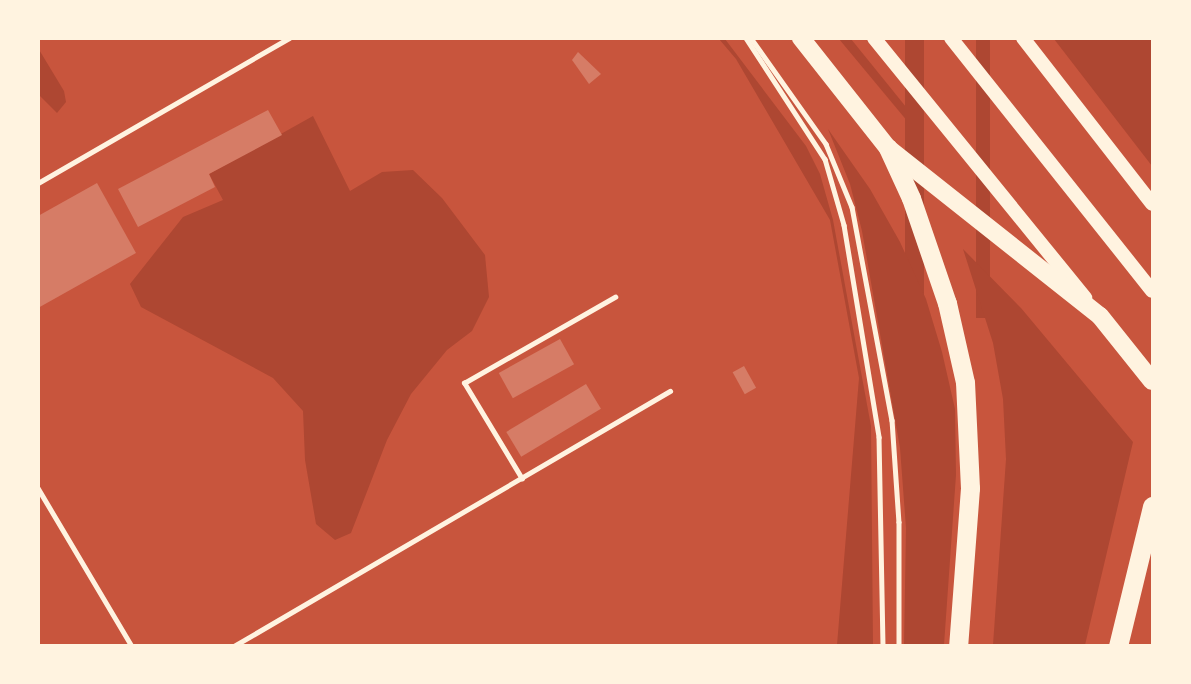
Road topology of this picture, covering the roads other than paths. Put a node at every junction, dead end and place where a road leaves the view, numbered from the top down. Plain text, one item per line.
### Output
1 (801, 38) edge
2 (874, 38) edge
3 (951, 38) edge
4 (1023, 38) edge
5 (888, 148) junction
6 (1153, 204) edge
7 (1149, 287) edge
8 (1100, 316) junction
9 (1153, 381) edge
10 (1153, 506) edge
11 (958, 646) edge
12 (1118, 646) edge

1 - 5 main road
2 - 8 main road
3 - 7 main road
4 - 6 main road
5 - 8 main road
5 - 11 highway
8 - 9 main road
10 - 12 highway

